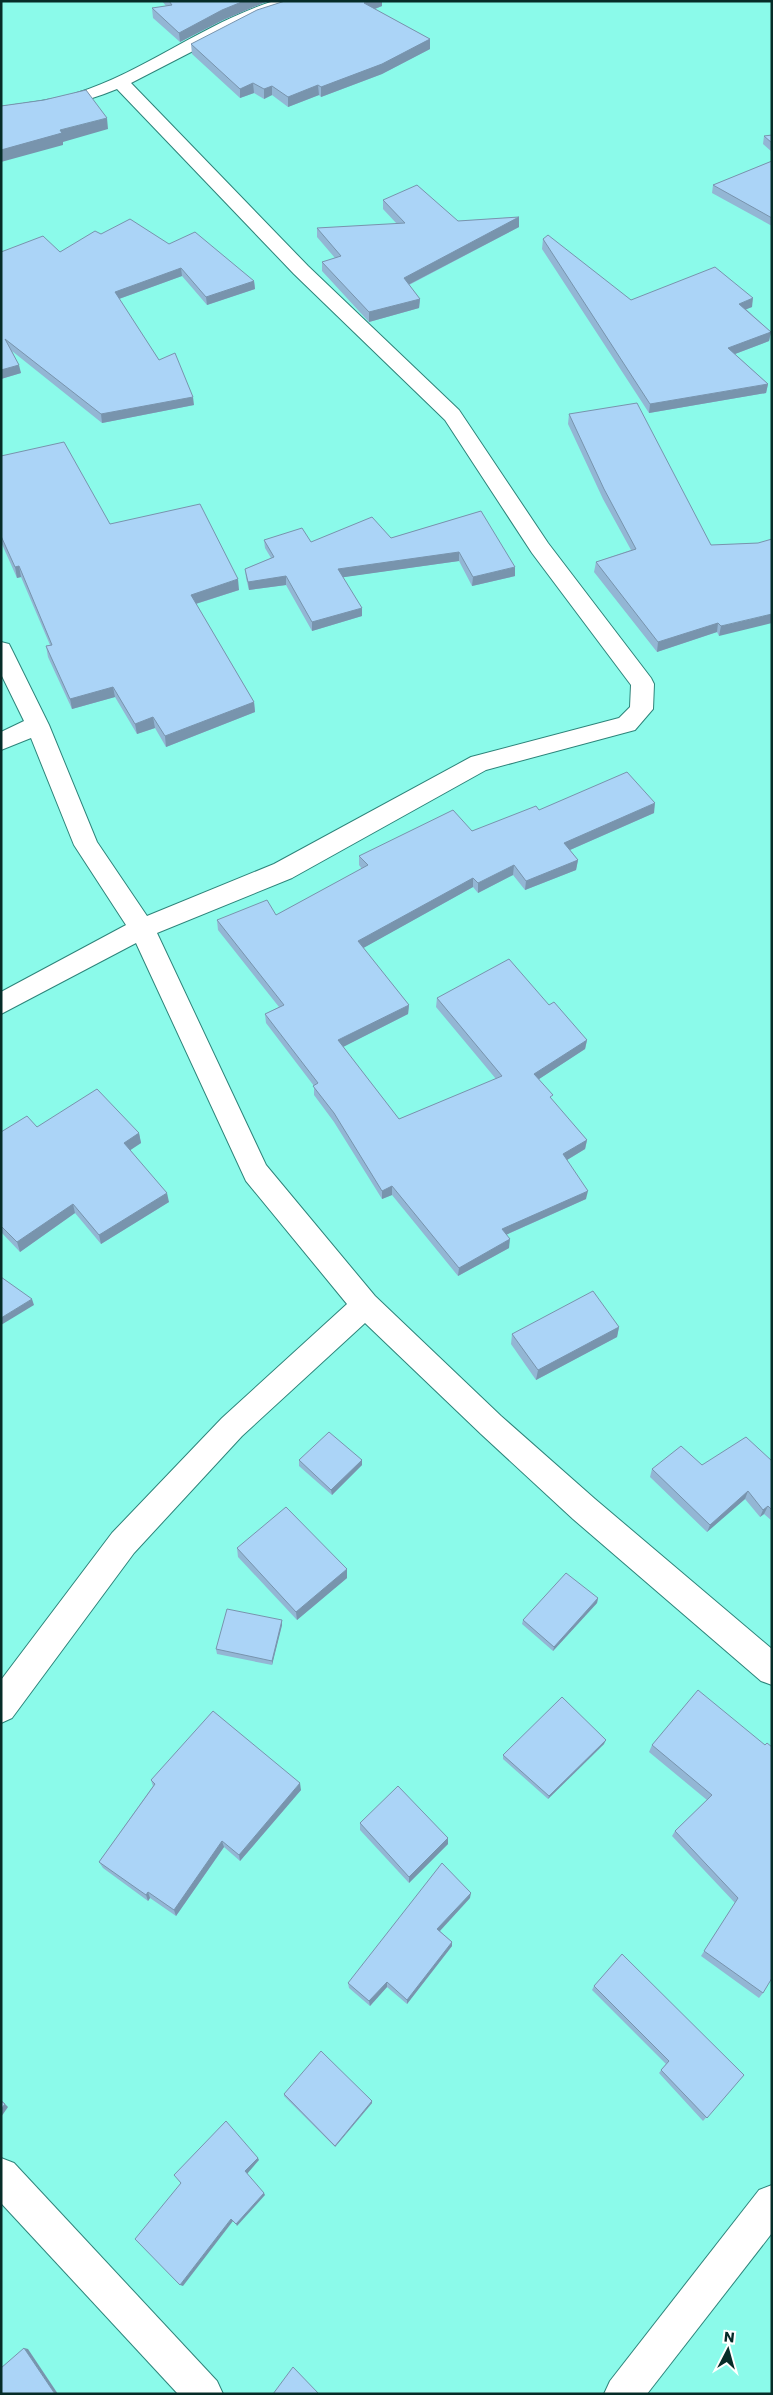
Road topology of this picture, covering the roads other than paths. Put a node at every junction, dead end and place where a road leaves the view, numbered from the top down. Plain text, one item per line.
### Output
1 (292, 1) edge
2 (120, 82) junction
3 (1, 112) edge
4 (1, 650) edge
5 (37, 725) junction
6 (1, 742) edge
7 (142, 928) junction
8 (1, 1004) edge
9 (365, 1305) junction
10 (772, 1670) edge
11 (1, 1706) edge
12 (1, 2176) edge
13 (772, 2203) edge
14 (204, 2394) edge
15 (623, 2394) edge

1 - 2 street
2 - 3 street
2 - 7 street
4 - 5 street
5 - 6 street
5 - 7 street
7 - 8 street
7 - 9 street
9 - 10 street
9 - 11 street
12 - 14 street
13 - 15 street

